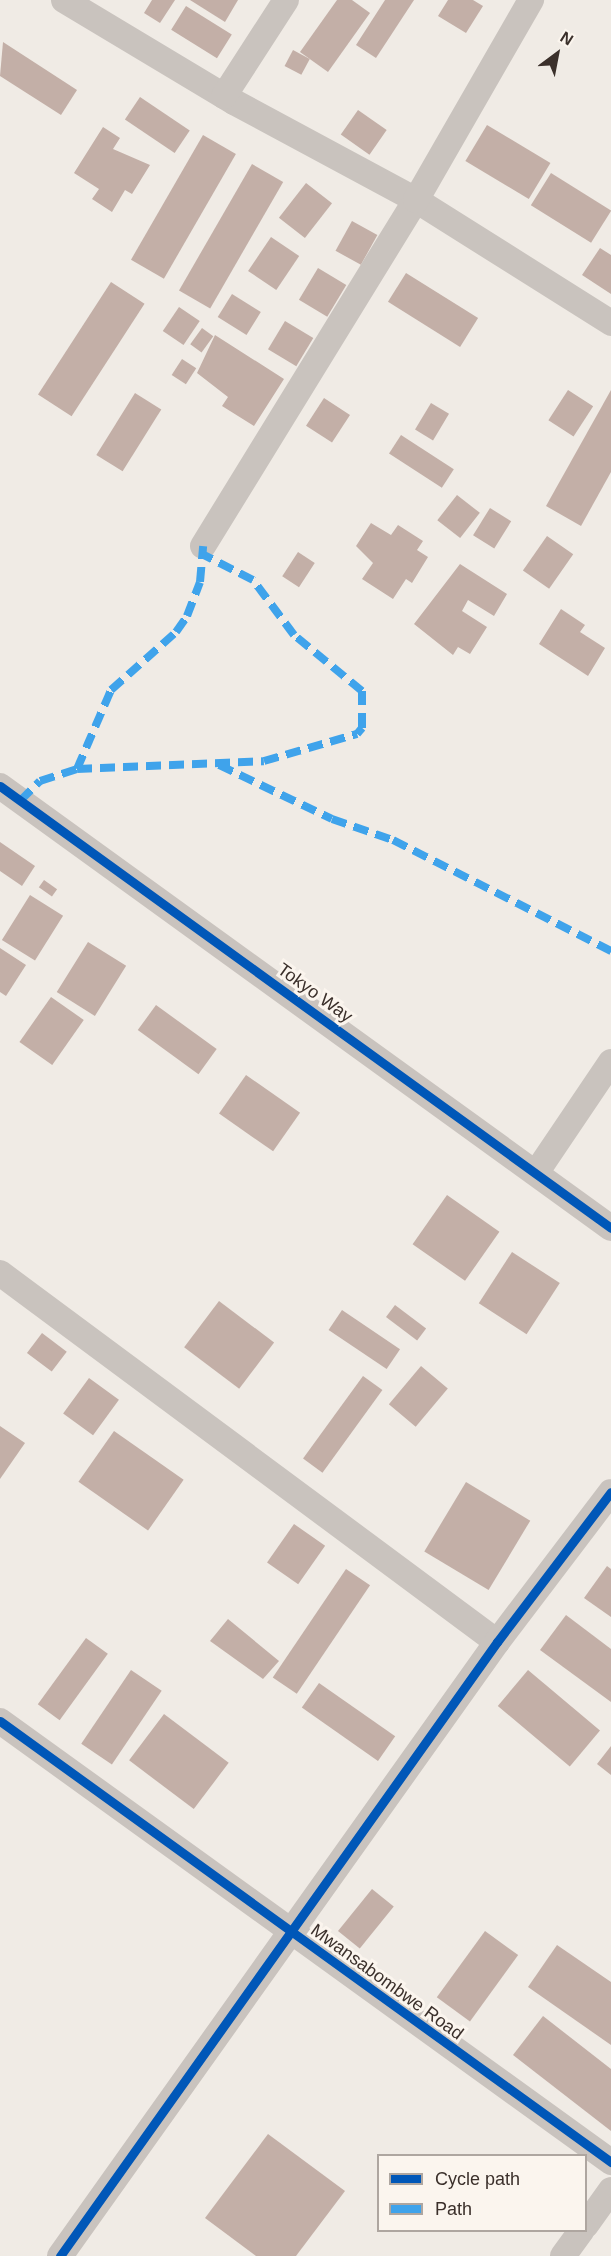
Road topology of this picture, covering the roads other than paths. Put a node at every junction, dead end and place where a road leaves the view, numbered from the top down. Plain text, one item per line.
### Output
1 (64, 0) edge
2 (286, 0) edge
3 (531, 0) edge
4 (224, 96) junction
5 (416, 200) junction
6 (611, 323) edge
7 (203, 546) dead end
8 (0, 786) edge
9 (611, 1062) edge
10 (536, 1173) junction
11 (611, 1228) edge
12 (0, 1273) edge
13 (611, 1491) edge
14 (496, 1642) junction
15 (0, 1721) edge
16 (290, 1932) junction
17 (611, 2162) edge
18 (611, 2190) edge
19 (587, 2222) edge
20 (581, 2232) edge
21 (60, 2256) edge
22 (563, 2256) edge

1 - 4 street
2 - 4 street
3 - 5 street
4 - 5 street
5 - 6 street
5 - 7 street
8 - 10 street, Tokyo Way
9 - 10 street
10 - 11 street, Tokyo Way
12 - 14 street
13 - 14 street
14 - 16 street
15 - 16 street, Mwansabombwe Road
16 - 17 street, Mwansabombwe Road
16 - 21 street
18 - 19 street
20 - 22 street

